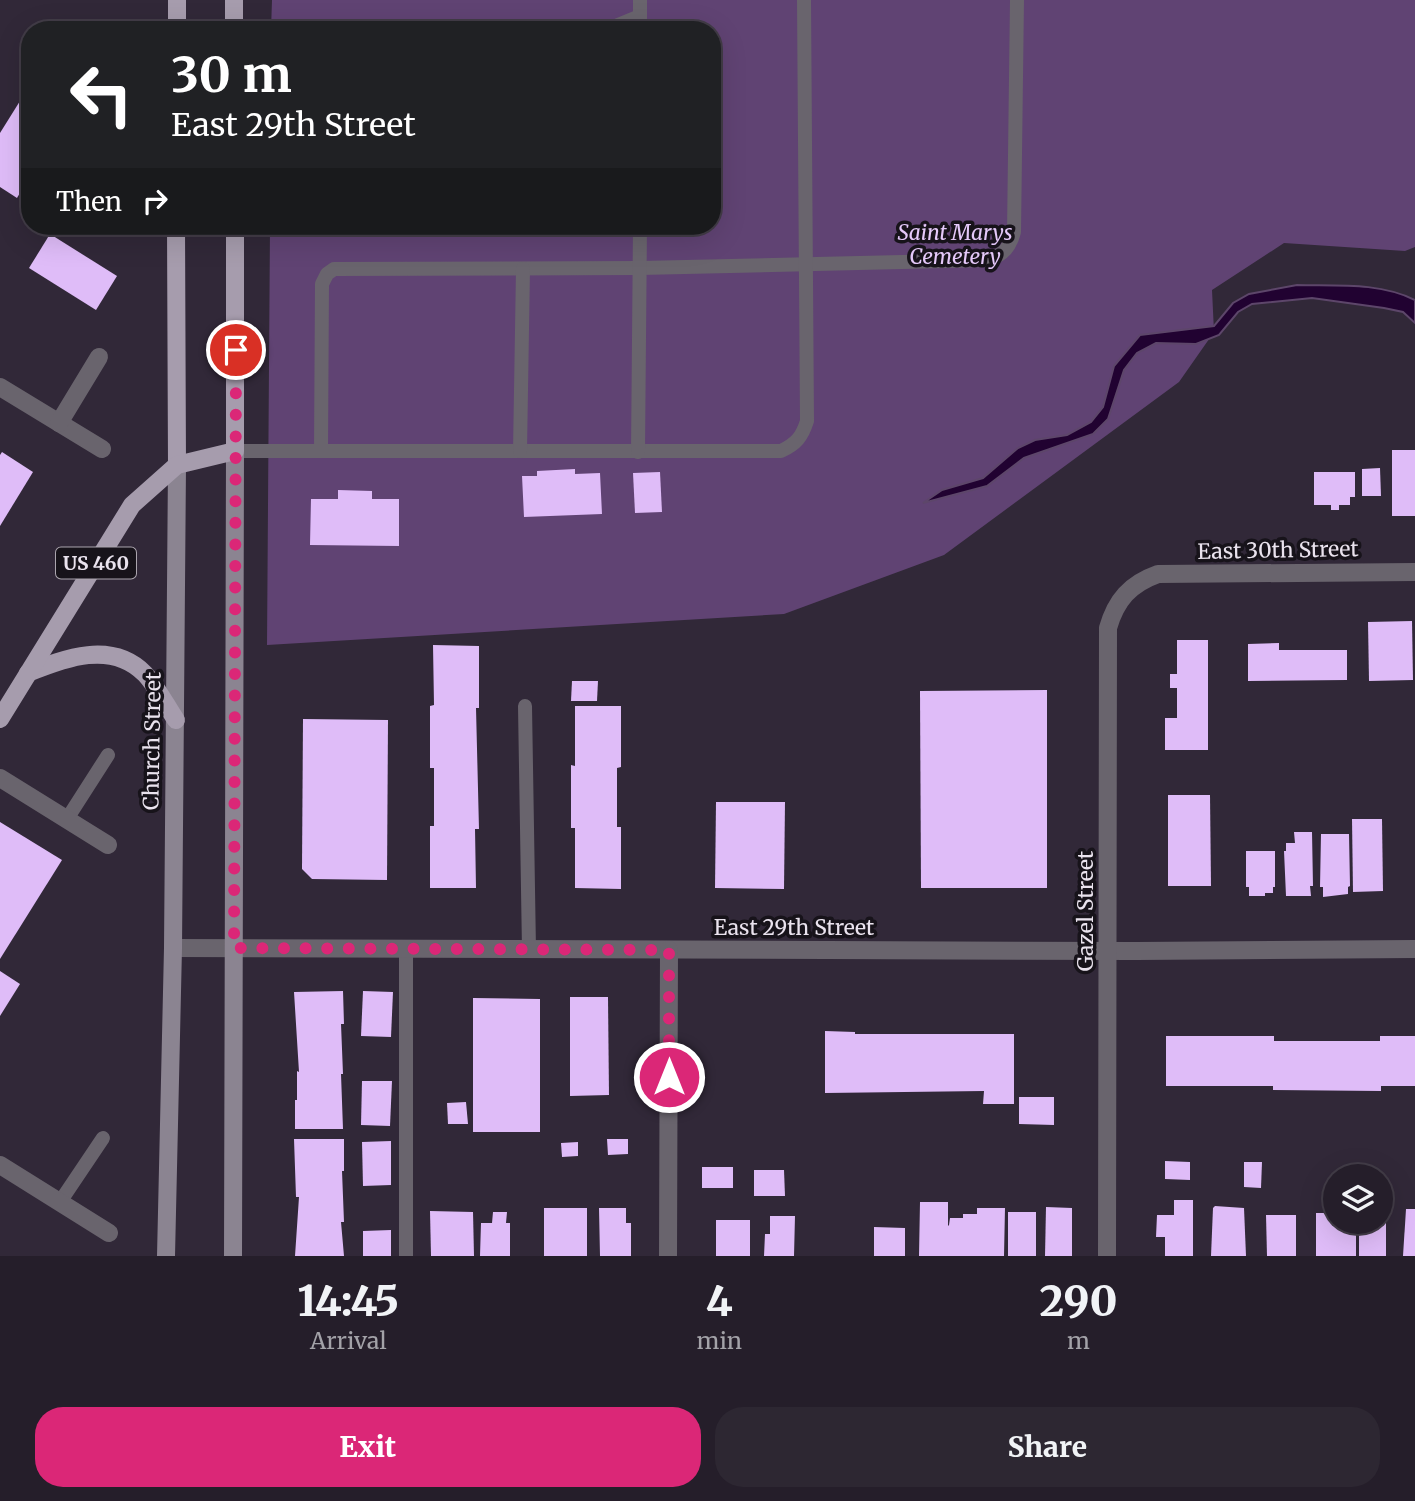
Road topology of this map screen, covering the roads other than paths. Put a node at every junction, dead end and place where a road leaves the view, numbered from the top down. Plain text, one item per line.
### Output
1 (177, 0) edge
2 (234, 0) edge
3 (640, 0) edge
4 (804, 0) edge
5 (1017, 0) edge
6 (177, 21) edge
7 (234, 21) edge
8 (640, 21) edge
9 (176, 235) edge
10 (235, 235) edge
11 (640, 235) edge
12 (807, 264) junction
13 (640, 268) junction
14 (523, 269) junction
15 (99, 357) dead end
16 (0, 387) edge
17 (59, 423) junction
18 (102, 449) dead end
19 (321, 450) junction
20 (235, 451) junction
21 (520, 451) junction
22 (638, 452) junction
23 (177, 465) junction
24 (1415, 572) edge
25 (1142, 580) joint
26 (28, 673) junction
27 (525, 706) dead end
28 (0, 719) edge
29 (176, 720) junction
30 (108, 755) dead end
31 (0, 778) edge
32 (67, 819) junction
33 (108, 845) dead end
34 (173, 948) junction
35 (234, 948) junction
36 (1415, 949) edge
37 (406, 950) junction
38 (529, 950) junction
39 (669, 950) junction
40 (1108, 950) junction
41 (103, 1138) dead end
42 (0, 1164) edge
43 (60, 1202) junction
44 (109, 1233) dead end
45 (166, 1256) edge
46 (233, 1256) edge
47 (406, 1256) edge
48 (668, 1256) edge
49 (1107, 1256) edge

1 - 6 main road
2 - 7 main road
3 - 8 lane
4 - 12 lane
5 - 12 lane
9 - 23 main road, Church Street
10 - 20 main road
11 - 13 lane
12 - 13 lane
12 - 22 lane
13 - 14 lane
13 - 22 lane
14 - 19 lane
14 - 21 lane
15 - 17 street
16 - 17 street
17 - 18 street
19 - 20 lane
19 - 21 lane
20 - 23 main road, US 460
20 - 35 main road
21 - 22 lane
23 - 26 main road, US 460
23 - 29 main road, Church Street
24 - 25 street, East 30th Street
25 - 40 street, Gazel Street
26 - 28 main road, US 460
26 - 29 main road
27 - 38 lane
29 - 34 main road, Church Street
30 - 32 lane
31 - 32 street
32 - 33 street
34 - 35 street, East 29th Street
34 - 45 main road, Church Street
35 - 37 street, East 29th Street
35 - 46 main road
36 - 40 street, East 29th Street
37 - 38 street, East 29th Street
37 - 47 lane
38 - 39 street, East 29th Street
39 - 40 street, East 29th Street
39 - 48 street
40 - 49 street, Gazel Street
41 - 43 lane
42 - 43 street
43 - 44 street

